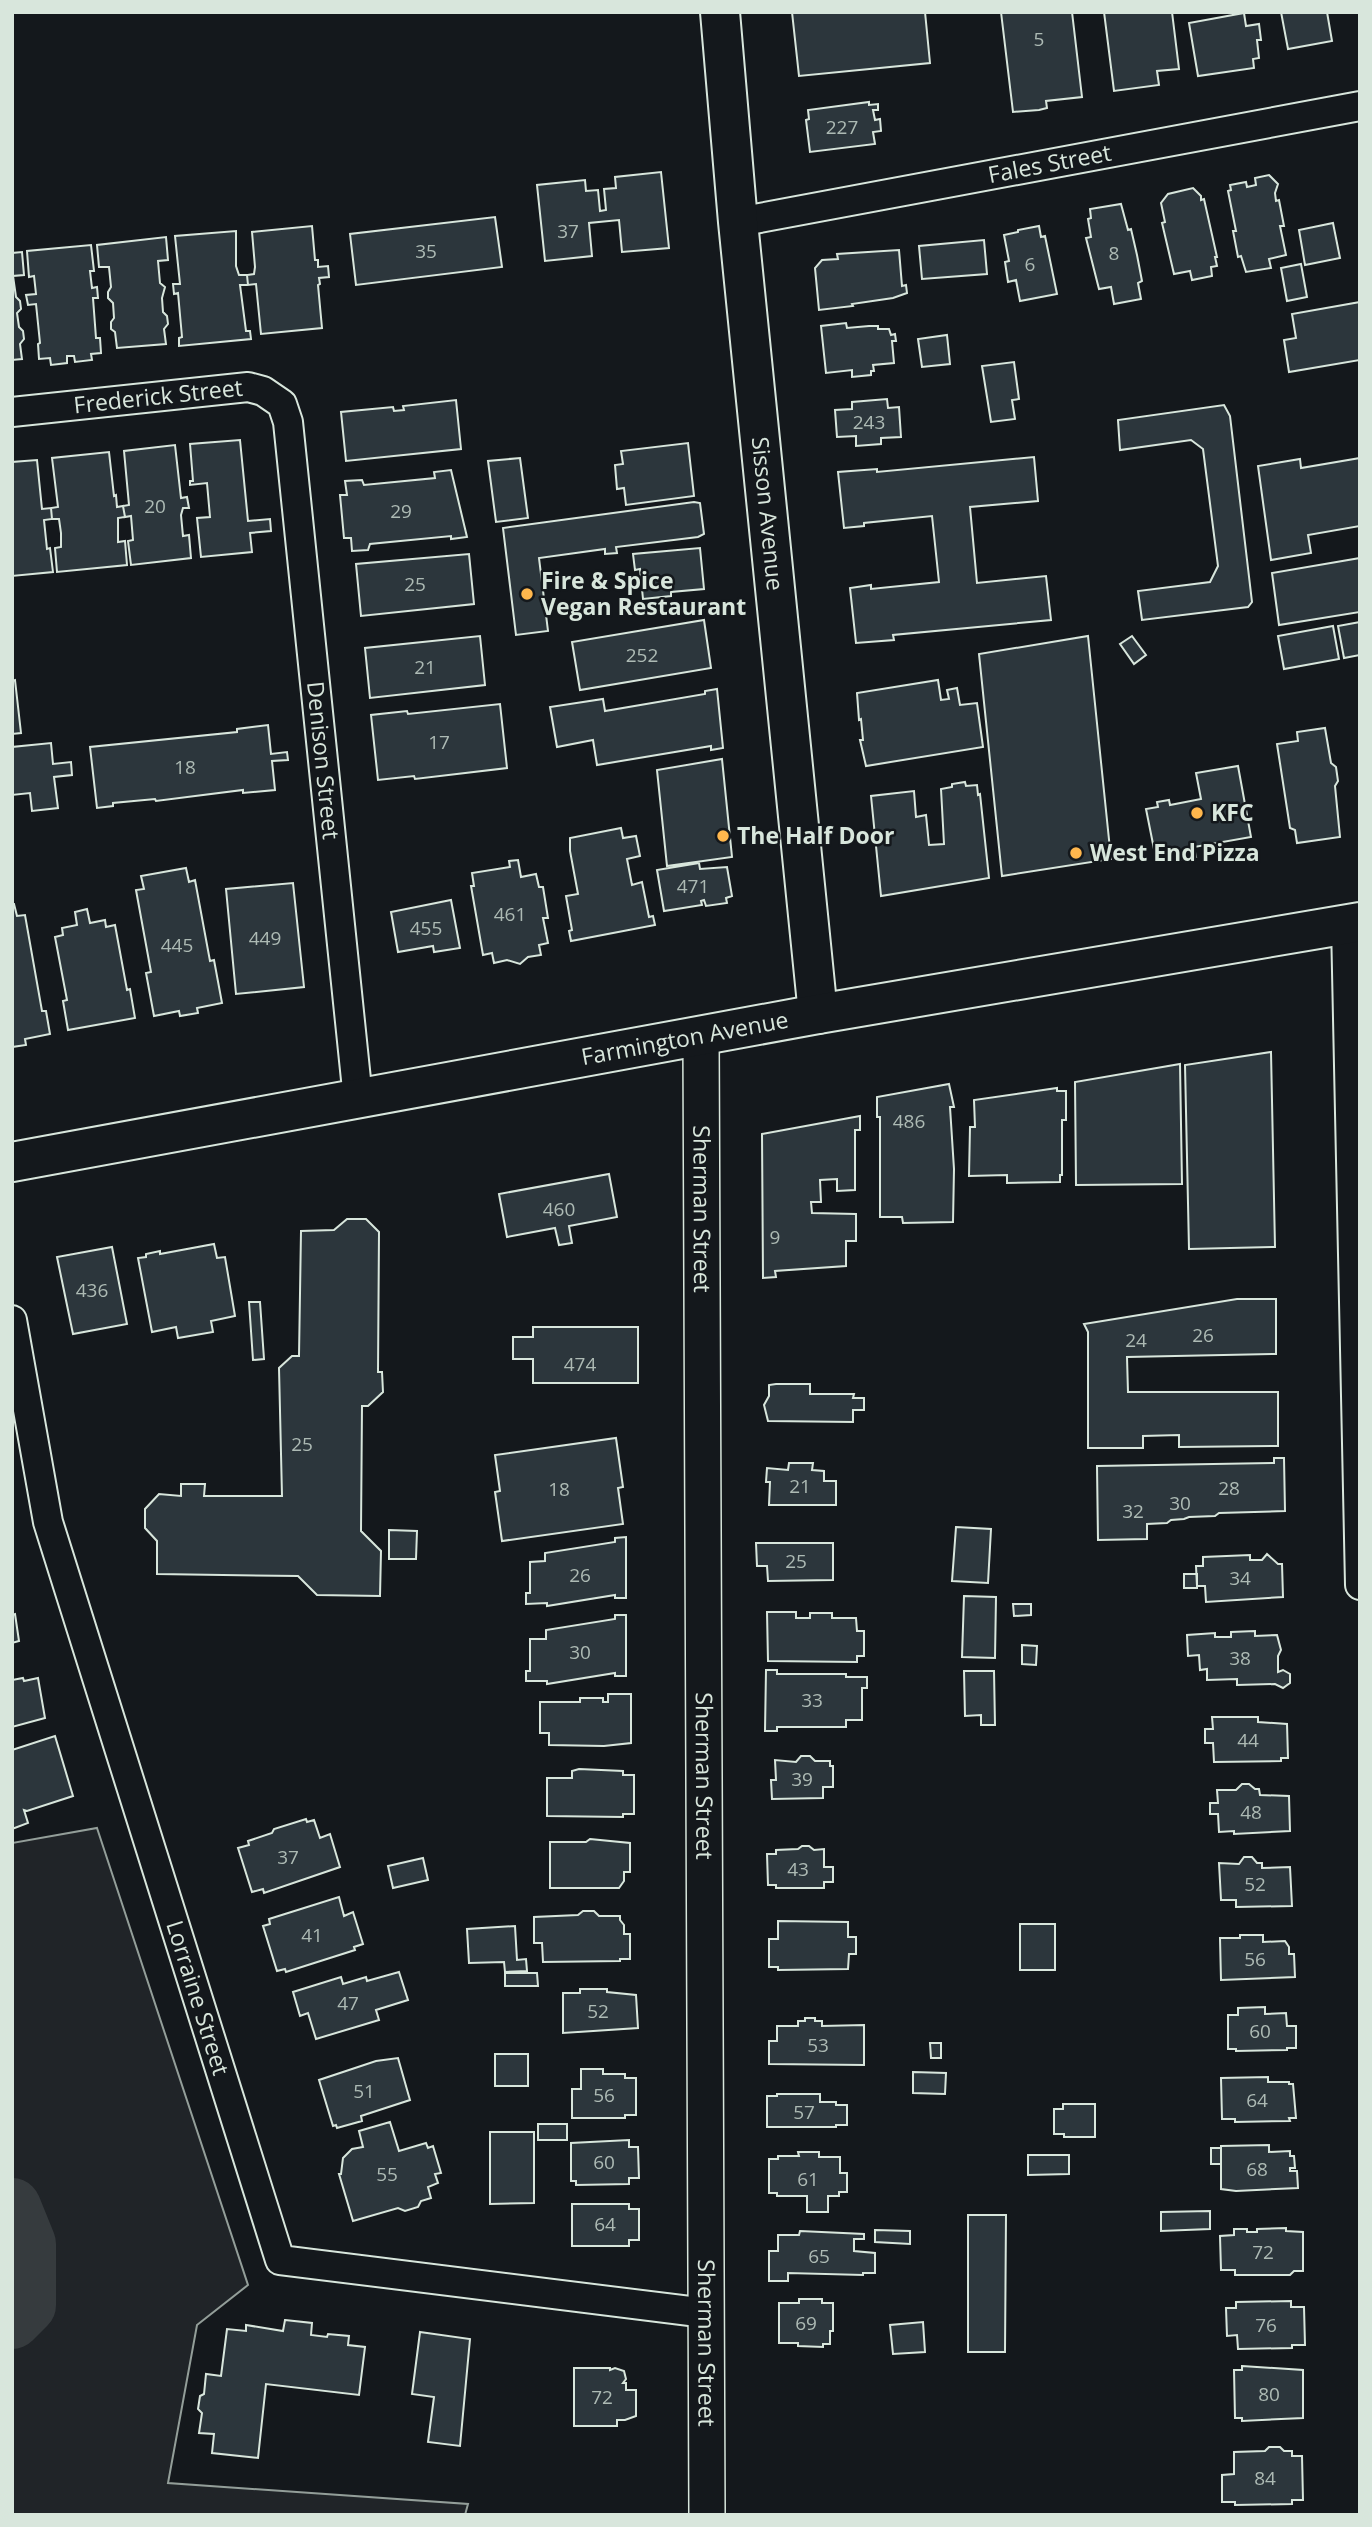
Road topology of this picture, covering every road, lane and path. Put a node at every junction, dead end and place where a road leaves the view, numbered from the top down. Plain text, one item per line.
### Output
1 (720, 12) edge
2 (1360, 106) edge
3 (738, 222) junction
4 (12, 412) edge
5 (288, 422) joint
6 (1353, 923) edge
7 (818, 1014) junction
8 (701, 1036) junction
9 (358, 1099) junction
10 (12, 1162) edge
11 (12, 1320) edge
12 (1360, 1585) edge
13 (706, 2313) junction
14 (706, 2515) edge

1 - 3 main road, Sisson Avenue
2 - 3 street, Fales Street
3 - 7 main road, Sisson Avenue
4 - 5 street, Frederick Street
5 - 9 street, Denison Street
6 - 7 main road, Farmington Avenue
6 - 12 street
7 - 8 main road, Farmington Avenue
8 - 9 main road, Farmington Avenue
8 - 13 street, Sherman Street
9 - 10 main road, Farmington Avenue
11 - 13 street, Lorraine Street
13 - 14 street, Sherman Street

